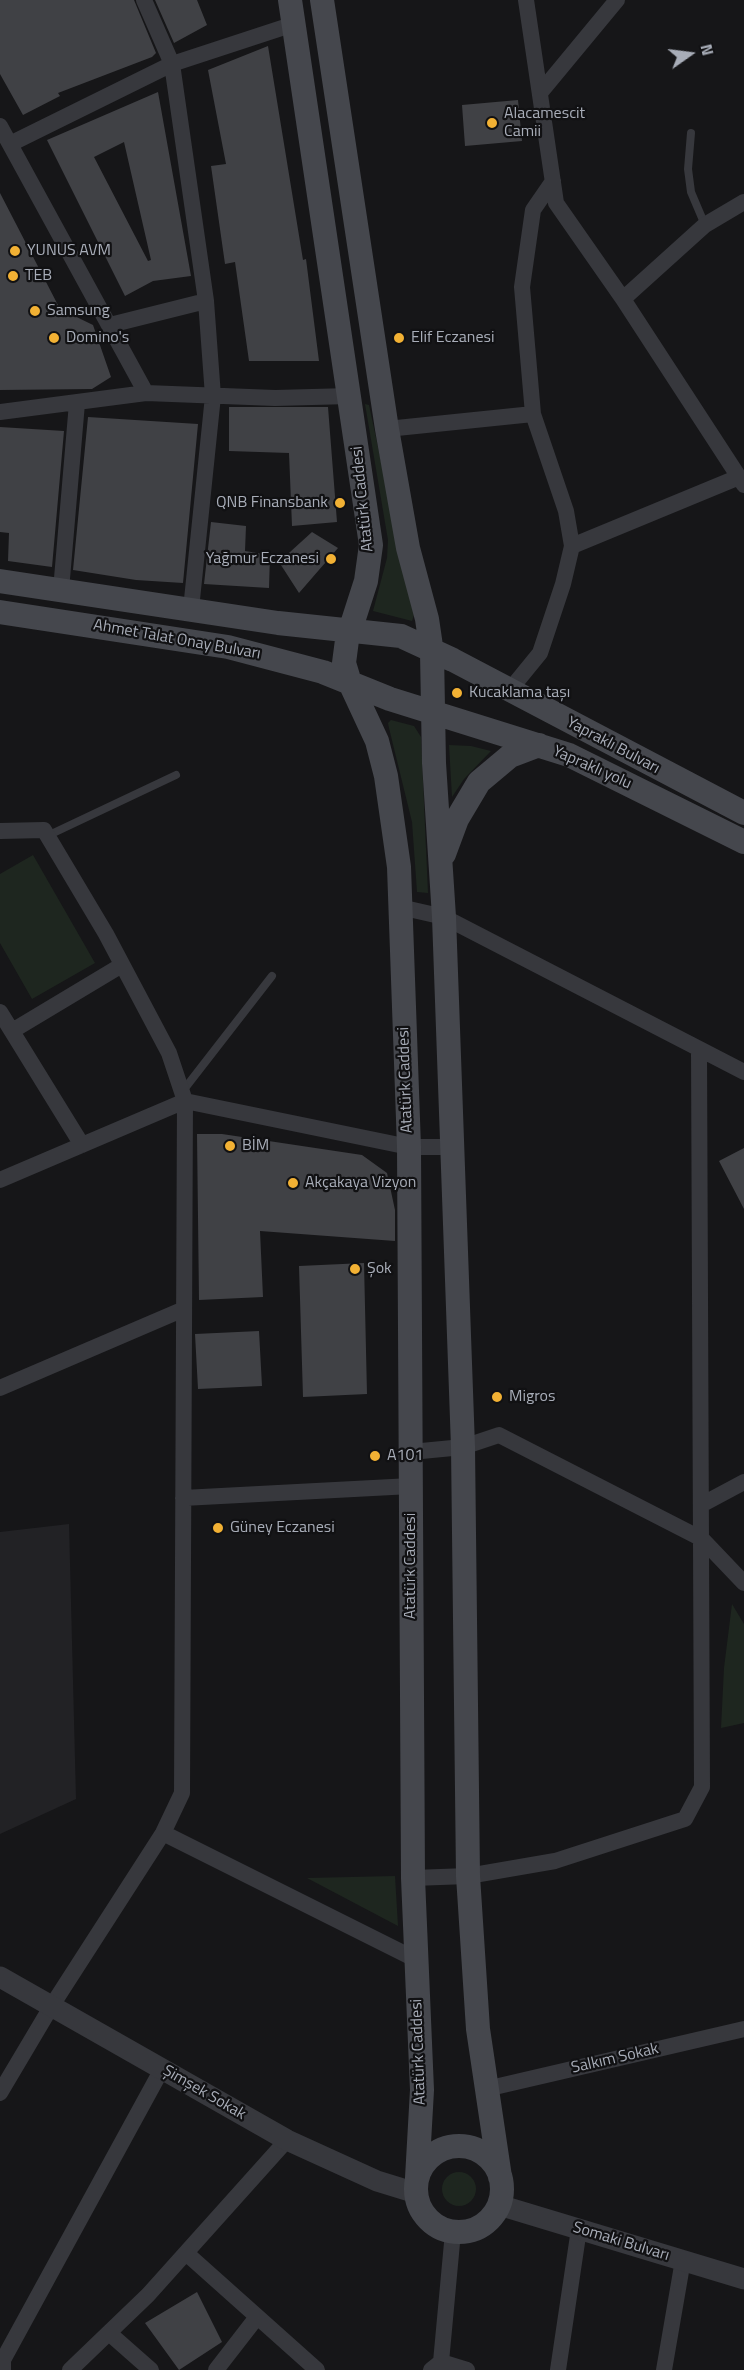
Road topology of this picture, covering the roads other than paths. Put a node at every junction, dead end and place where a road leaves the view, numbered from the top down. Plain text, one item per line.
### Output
1 (144, 0) edge
2 (290, 0) edge
3 (526, 0) edge
4 (617, 0) edge
5 (325, 1) edge
6 (294, 24) junction
7 (172, 64) junction
8 (540, 93) junction
9 (0, 126) edge
10 (692, 134) dead end
11 (10, 144) junction
12 (553, 181) junction
13 (744, 202) edge
14 (705, 225) junction
15 (623, 299) junction
16 (206, 301) junction
17 (110, 325) junction
18 (146, 393) junction
19 (213, 396) junction
20 (350, 396) junction
21 (77, 403) junction
22 (0, 412) edge
23 (533, 414) junction
24 (387, 429) junction
25 (741, 481) edge
26 (572, 546) junction
27 (0, 581) edge
28 (61, 590) junction
29 (191, 609) junction
30 (0, 612) edge
31 (350, 630) junction
32 (432, 650) junction
33 (350, 683) junction
34 (509, 691) junction
35 (432, 712) junction
36 (539, 745) junction
37 (176, 776) dead end
38 (744, 813) edge
39 (0, 831) edge
40 (47, 836) junction
41 (744, 842) edge
42 (441, 865) junction
43 (400, 906) junction
44 (444, 917) junction
45 (122, 965) junction
46 (272, 976) dead end
47 (0, 1012) edge
48 (12, 1031) junction
49 (699, 1050) junction
50 (743, 1068) edge
51 (183, 1097) junction
52 (82, 1145) junction
53 (409, 1147) junction
54 (453, 1147) junction
55 (0, 1180) edge
56 (184, 1309) junction
57 (0, 1388) edge
58 (463, 1447) junction
59 (411, 1452) junction
60 (744, 1482) edge
61 (411, 1486) junction
62 (183, 1498) junction
63 (701, 1505) junction
64 (702, 1539) junction
65 (744, 1582) edge
66 (163, 1833) junction
67 (468, 1876) junction
68 (413, 1878) junction
69 (415, 1959) junction
70 (0, 1977) edge
71 (51, 2007) junction
72 (744, 2029) edge
73 (162, 2069) junction
74 (486, 2089) junction
75 (0, 2093) edge
76 (287, 2140) junction
77 (500, 2177) junction
78 (416, 2185) junction
79 (499, 2205) junction
80 (579, 2229) junction
81 (453, 2232) junction
82 (186, 2253) junction
83 (682, 2260) junction
84 (744, 2279) edge
85 (257, 2318) junction
86 (109, 2333) junction
87 (436, 2366) edge
88 (3, 2370) edge
89 (70, 2370) edge
90 (151, 2370) edge
91 (216, 2370) edge
92 (317, 2370) edge
93 (467, 2370) edge
94 (558, 2370) edge
95 (664, 2370) edge

1 - 7 street
2 - 6 main road, Atatürk Caddesi
3 - 8 street
4 - 8 street
5 - 24 main road, Atatürk Caddesi
6 - 7 street
6 - 20 main road, Atatürk Caddesi
7 - 11 street
7 - 16 street
8 - 12 street
9 - 11 street
10 - 14 lane
11 - 17 street
12 - 15 street
12 - 23 street
13 - 14 street
14 - 15 street
15 - 25 street
16 - 17 street
16 - 19 street
17 - 18 street
18 - 19 street
18 - 21 street
19 - 20 street
19 - 29 street
20 - 31 main road, Atatürk Caddesi
21 - 22 street
21 - 28 street
23 - 24 street
23 - 26 street
24 - 32 main road, Atatürk Caddesi
25 - 26 street
26 - 34 street
27 - 28 main road, Ahmet Talat Onay Bulvarı
28 - 29 main road, Ahmet Talat Onay Bulvarı
29 - 31 main road, Ahmet Talat Onay Bulvarı
30 - 33 main road, Ahmet Talat Onay Bulvarı
31 - 32 main road, Yapraklı Bulvarı
31 - 33 main road, Atatürk Caddesi
32 - 34 main road, Yapraklı Bulvarı
32 - 35 main road, Atatürk Caddesi
33 - 35 main road
33 - 43 main road, Atatürk Caddesi
34 - 38 main road, Yapraklı Bulvarı
35 - 36 main road, Yapraklı yolu
35 - 42 main road, Atatürk Caddesi
36 - 41 main road, Yapraklı yolu
36 - 42 main road
37 - 40 lane
39 - 40 street
40 - 45 street
42 - 44 main road, Atatürk Caddesi
43 - 44 street
43 - 53 main road, Atatürk Caddesi
44 - 49 street
44 - 54 main road, Atatürk Caddesi
45 - 48 street
45 - 51 street
46 - 51 lane
47 - 48 street
48 - 52 street
49 - 50 street
49 - 63 street
51 - 52 street
51 - 53 street
51 - 56 street
52 - 55 street
53 - 54 street
53 - 59 main road, Atatürk Caddesi
54 - 58 main road, Atatürk Caddesi
56 - 57 street
56 - 62 street
58 - 59 street
58 - 64 street
58 - 67 main road, Atatürk Caddesi
59 - 61 main road, Atatürk Caddesi
60 - 63 street
61 - 62 street
61 - 68 main road, Atatürk Caddesi
62 - 66 street
63 - 64 street
64 - 65 street
64 - 67 street
66 - 69 street
66 - 71 street
67 - 68 street
67 - 74 main road, Atatürk Caddesi
68 - 69 main road, Atatürk Caddesi
69 - 78 main road, Atatürk Caddesi
70 - 71 street, Şimşek Sokak
71 - 73 street, Şimşek Sokak
71 - 75 street
72 - 74 street, Salkım Sokak
73 - 76 street, Şimşek Sokak
73 - 88 street
74 - 77 main road, Atatürk Caddesi
76 - 78 street, Şimşek Sokak
76 - 82 street
77 - 78 main road
77 - 79 main road
78 - 81 main road
79 - 80 street, Somaki Bulvarı
79 - 81 main road
80 - 83 street, Somaki Bulvarı
80 - 94 street
81 - 87 street
82 - 85 street
82 - 86 street
83 - 84 street, Somaki Bulvarı
83 - 95 street
85 - 91 street
85 - 92 street
86 - 89 street
86 - 90 street
87 - 93 street

